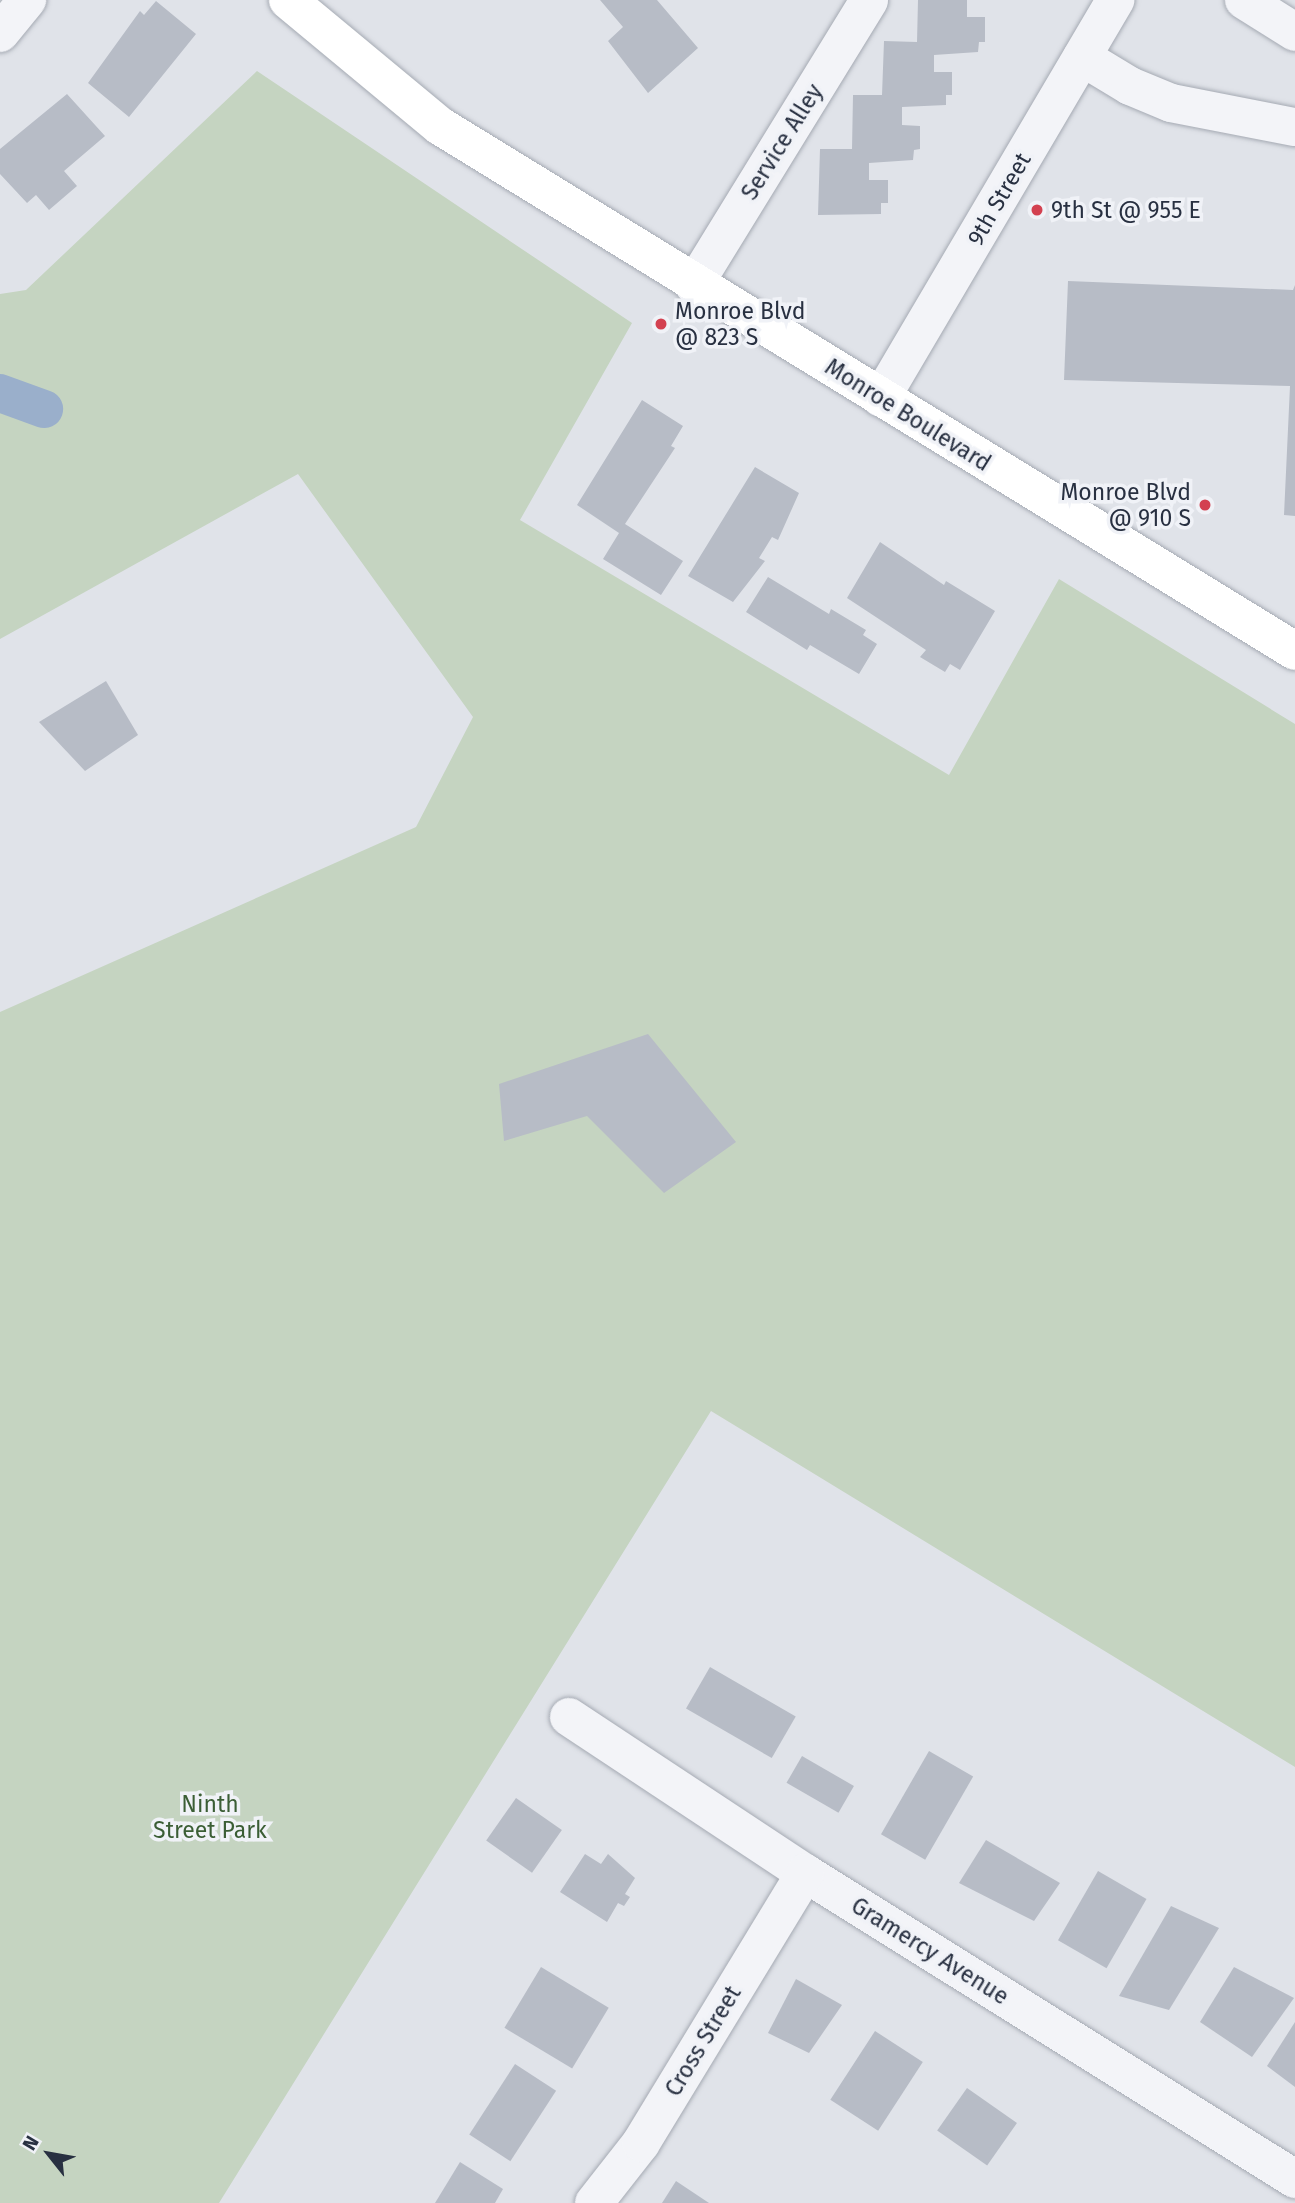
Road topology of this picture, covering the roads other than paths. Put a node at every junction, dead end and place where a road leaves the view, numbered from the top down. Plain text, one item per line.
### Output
1 (27, 0) edge
2 (288, 0) edge
3 (869, 0) edge
4 (1115, 0) edge
5 (1244, 0) edge
6 (1295, 32) edge
7 (0, 33) edge
8 (1082, 57) junction
9 (1295, 127) edge
10 (694, 285) junction
11 (881, 398) junction
12 (1295, 651) edge
13 (569, 1717) dead end
14 (805, 1873) junction
15 (1295, 2179) edge
16 (594, 2203) edge

1 - 7 street
2 - 10 main road, Monroe Boulevard
3 - 10 street, Service Alley
4 - 8 street, 9th Street
5 - 6 street
8 - 9 street
8 - 11 street, 9th Street
10 - 11 main road, Monroe Boulevard
11 - 12 main road, Monroe Boulevard
13 - 14 street, Gramercy Avenue
14 - 15 street, Gramercy Avenue
14 - 16 street, Cross Street

